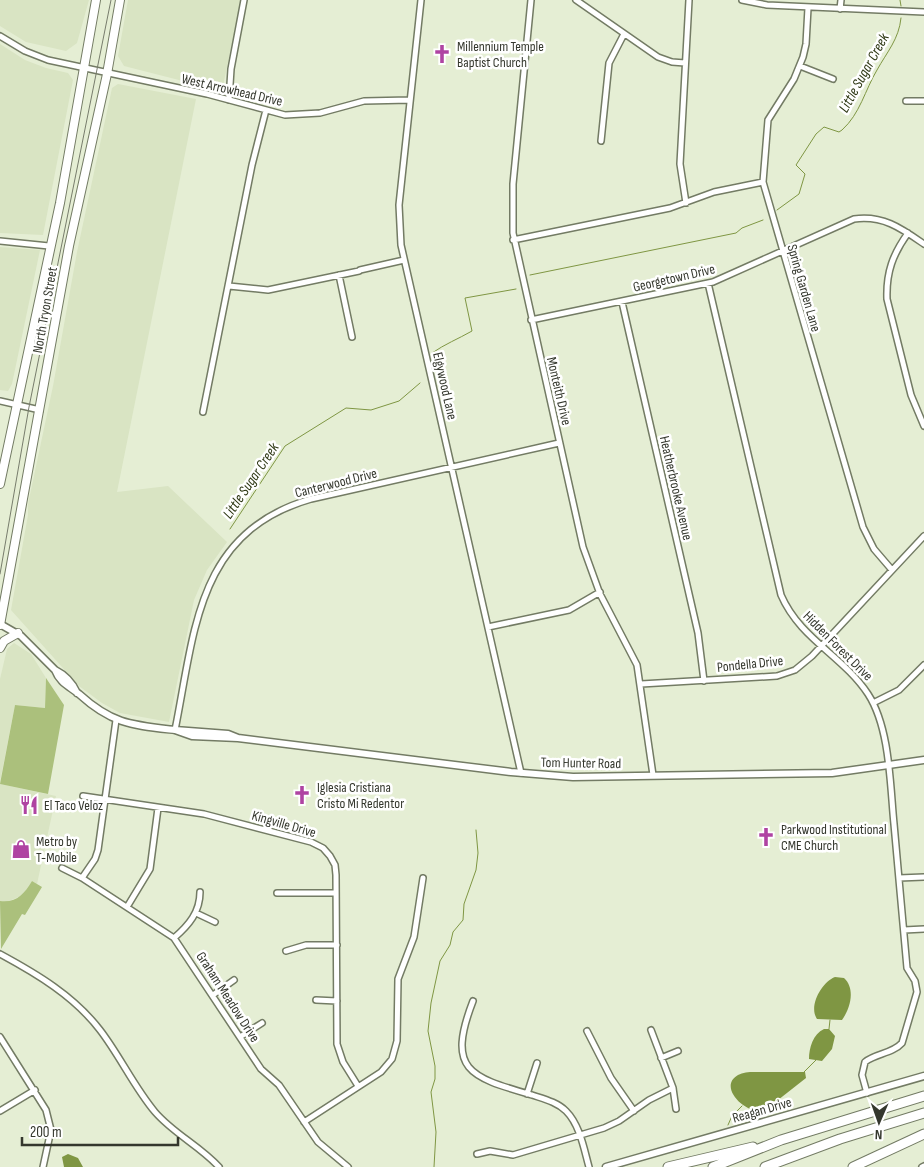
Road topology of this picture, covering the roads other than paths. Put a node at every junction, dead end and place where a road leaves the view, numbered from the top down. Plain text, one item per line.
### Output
1 (96, 0) edge
2 (120, 0) edge
3 (244, 0) edge
4 (421, 0) edge
5 (531, 0) edge
6 (576, 0) edge
7 (688, 0) edge
8 (742, 0) edge
9 (841, 0) edge
10 (767, 3) edge
11 (808, 8) junction
12 (840, 9) junction
13 (924, 12) edge
14 (624, 34) junction
15 (0, 36) edge
16 (685, 64) junction
17 (800, 66) junction
18 (83, 68) junction
19 (107, 74) junction
20 (833, 79) dead end
21 (229, 100) junction
22 (410, 100) junction
23 (906, 101) dead end
24 (924, 101) edge
25 (266, 110) junction
26 (600, 141) dead end
27 (763, 182) junction
28 (686, 202) junction
29 (908, 232) junction
30 (513, 240) junction
31 (0, 241) edge
32 (924, 244) edge
33 (49, 246) junction
34 (782, 252) junction
35 (404, 260) junction
36 (339, 275) junction
37 (708, 283) junction
38 (228, 286) junction
39 (622, 302) junction
40 (531, 320) junction
41 (352, 338) dead end
42 (0, 400) edge
43 (15, 404) junction
44 (40, 410) junction
45 (203, 412) dead end
46 (924, 426) edge
47 (559, 442) junction
48 (452, 467) junction
49 (0, 484) edge
50 (924, 536) edge
51 (892, 570) junction
52 (600, 592) junction
53 (0, 624) edge
54 (488, 627) junction
55 (18, 633) junction
56 (821, 646) junction
57 (0, 648) edge
58 (924, 665) edge
59 (704, 680) junction
60 (641, 684) junction
61 (873, 702) junction
62 (116, 720) junction
63 (175, 730) junction
64 (924, 760) edge
65 (888, 767) junction
66 (521, 773) junction
67 (653, 775) junction
68 (84, 796) dead end
69 (103, 800) junction
70 (158, 808) junction
71 (62, 868) dead end
72 (924, 877) edge
73 (82, 878) junction
74 (423, 878) dead end
75 (899, 878) junction
76 (200, 892) dead end
77 (277, 893) dead end
78 (336, 893) junction
79 (127, 907) junction
80 (196, 912) junction
81 (215, 922) dead end
82 (924, 929) edge
83 (904, 930) junction
84 (174, 938) junction
85 (337, 945) junction
86 (286, 951) dead end
87 (0, 954) edge
88 (234, 980) dead end
89 (213, 994) junction
90 (316, 1000) dead end
91 (337, 1001) junction
92 (473, 1001) dead end
93 (262, 1023) dead end
94 (651, 1030) dead end
95 (587, 1031) dead end
96 (0, 1037) edge
97 (240, 1037) junction
98 (678, 1051) dead end
99 (661, 1058) junction
100 (537, 1063) dead end
101 (924, 1076) edge
102 (358, 1086) junction
103 (673, 1088) junction
104 (35, 1090) junction
105 (867, 1093) junction
106 (527, 1094) junction
107 (924, 1096) edge
108 (676, 1109) dead end
109 (634, 1110) junction
110 (0, 1111) edge
111 (924, 1113) edge
112 (304, 1122) junction
113 (924, 1134) edge
114 (579, 1135) junction
115 (770, 1144) junction
116 (477, 1154) dead end
117 (43, 1167) edge
118 (219, 1167) edge
119 (348, 1167) edge
120 (589, 1167) edge
121 (606, 1167) edge
122 (668, 1167) edge
123 (713, 1167) edge
124 (764, 1167) edge
125 (854, 1167) edge

1 - 18 main road, North Tryon Street
2 - 19 main road, North Tryon Street
3 - 21 street
4 - 22 street, Elgywood Lane
5 - 30 street, Monteith Drive
6 - 14 street
7 - 16 street
8 - 10 street
9 - 12 street
10 - 11 street
11 - 12 street
11 - 17 street, Spring Garden Lane
12 - 13 street
14 - 16 street
14 - 26 street
15 - 18 street, West Arrowhead Drive
16 - 28 street
17 - 20 street
17 - 27 street, Spring Garden Lane
18 - 19 street, West Arrowhead Drive
18 - 33 main road, North Tryon Street
19 - 21 street, West Arrowhead Drive
19 - 44 main road, North Tryon Street
21 - 25 street, West Arrowhead Drive
22 - 25 street, West Arrowhead Drive
22 - 35 street, Elgywood Lane
23 - 24 street
25 - 38 street
27 - 28 street
27 - 34 street, Spring Garden Lane
28 - 30 street
29 - 32 street, Georgetown Drive
29 - 34 street, Georgetown Drive
29 - 46 street
30 - 40 street, Monteith Drive
31 - 33 street
33 - 43 main road, North Tryon Street
34 - 37 street, Georgetown Drive
34 - 51 street, Spring Garden Lane
35 - 36 street
35 - 48 street, Elgywood Lane
36 - 38 street
36 - 41 street
37 - 39 street, Georgetown Drive
37 - 56 street, Hidden Forest Drive
38 - 45 street
39 - 40 street, Georgetown Drive
39 - 59 street, Heatherbrooke Avenue
40 - 47 street, Monteith Drive
42 - 43 street
43 - 44 street
43 - 49 main road, North Tryon Street
44 - 53 main road, North Tryon Street
47 - 48 street, Canterwood Drive
47 - 52 street, Monteith Drive
48 - 54 street, Elgywood Lane
48 - 63 street, Canterwood Drive
50 - 51 street, Pondella Drive
51 - 56 street, Pondella Drive
52 - 54 street
52 - 60 street, Monteith Drive
53 - 55 street, Tom Hunter Road
54 - 66 street, Elgywood Lane
55 - 57 main road
55 - 62 street, Tom Hunter Road
56 - 59 street, Pondella Drive
56 - 61 street, Hidden Forest Drive
58 - 61 street
59 - 60 street, Pondella Drive
60 - 67 street, Monteith Drive
61 - 65 street, Hidden Forest Drive
62 - 63 street, Tom Hunter Road
62 - 69 street
63 - 66 street, Tom Hunter Road
64 - 65 street, Tom Hunter Road
65 - 67 street, Tom Hunter Road
65 - 75 street, Hidden Forest Drive
66 - 67 street, Tom Hunter Road
68 - 69 street, Kingville Drive
69 - 70 street, Kingville Drive
69 - 73 street
70 - 78 street, Kingville Drive
70 - 79 street
71 - 73 street, Graham Meadow Drive
72 - 75 street
73 - 79 street, Graham Meadow Drive
74 - 102 street
75 - 83 street, Hidden Forest Drive
76 - 80 street
77 - 78 street
78 - 85 street, Kingville Drive
79 - 84 street, Graham Meadow Drive
80 - 81 street
80 - 84 street
82 - 83 street
83 - 105 street, Hidden Forest Drive
84 - 89 street, Graham Meadow Drive
85 - 86 street
85 - 91 street, Kingville Drive
87 - 118 street
88 - 89 street
89 - 97 street, Graham Meadow Drive
90 - 91 street
91 - 102 street, Kingville Drive
92 - 106 street
93 - 97 street
94 - 99 street
95 - 109 street
96 - 104 street
97 - 112 street, Graham Meadow Drive
98 - 99 street
99 - 103 street
100 - 106 street
101 - 105 street, Reagan Drive
102 - 112 street
103 - 108 street
103 - 109 street
104 - 110 street
104 - 117 street
105 - 121 street, Reagan Drive
106 - 114 street
107 - 115 highway
109 - 114 street
111 - 124 highway
112 - 119 street, Graham Meadow Drive
113 - 125 highway
114 - 116 street
114 - 120 street
115 - 122 highway
115 - 123 highway

